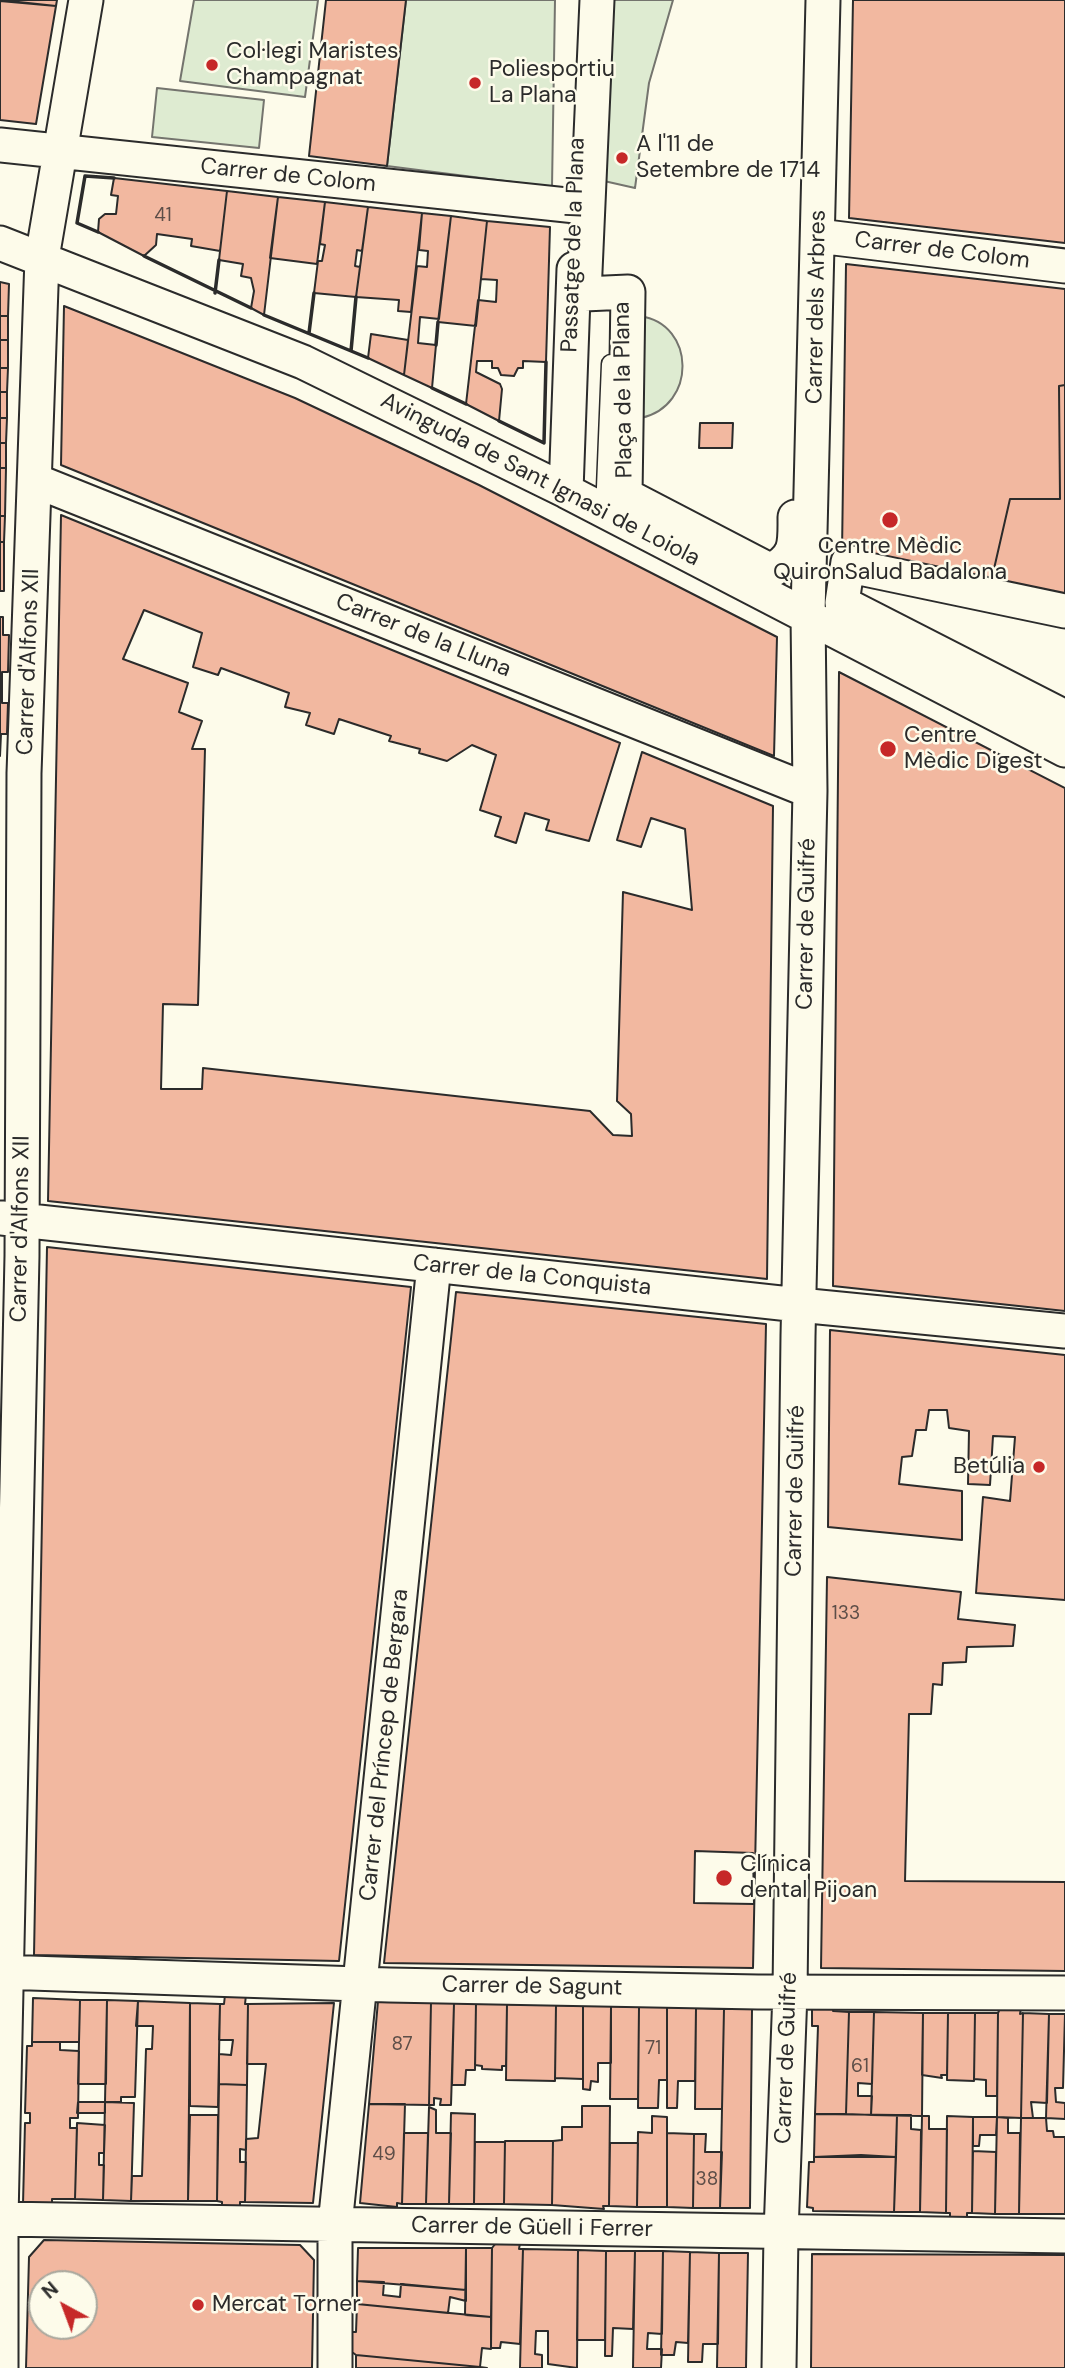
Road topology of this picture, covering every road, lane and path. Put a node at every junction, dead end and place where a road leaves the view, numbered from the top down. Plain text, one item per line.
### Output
1 (86, 0) edge
2 (579, 0) edge
3 (597, 0) edge
4 (804, 0) edge
5 (823, 0) edge
6 (0, 145) edge
7 (61, 153) junction
8 (576, 206) junction
9 (818, 236) junction
10 (0, 243) edge
11 (42, 258) junction
12 (1065, 266) edge
13 (614, 294) junction
14 (36, 481) junction
15 (566, 491) junction
16 (605, 512) junction
17 (1065, 611) edge
18 (808, 614) junction
19 (1065, 717) edge
20 (1065, 750) edge
21 (12, 773) edge
22 (810, 791) junction
23 (11, 1219) edge
24 (434, 1265) junction
25 (799, 1305) junction
26 (1065, 1331) edge
27 (3, 1972) edge
28 (360, 1984) junction
29 (790, 1992) junction
30 (1065, 1993) edge
31 (0, 2219) edge
32 (335, 2225) junction
33 (781, 2233) junction
34 (1065, 2235) edge
35 (1, 2368) edge
36 (335, 2368) edge
37 (779, 2368) edge

1 - 7 street, Carrer d'Alfons XII
2 - 8 street, Passatge de la Plana
3 - 13 street, Plaça de la Plana
4 - 13 street, Plaça de la Plana
5 - 9 street, Carrer dels Arbres
6 - 7 street, Carrer de Colom
7 - 8 street, Carrer de Colom
7 - 11 street, Carrer d'Alfons XII
8 - 15 street, Passatge de la Plana
9 - 12 street, Carrer de Colom
9 - 18 street, Carrer dels Arbres
10 - 11 street, Avinguda de Sant Ignasi de Loiola
11 - 14 street, Carrer d'Alfons XII
11 - 15 street, Avinguda de Sant Ignasi de Loiola
13 - 16 lane
14 - 21 street, Carrer d'Alfons XII
14 - 22 street, Carrer de la Lluna
15 - 16 street, Avinguda de Sant Ignasi de Loiola
16 - 18 street, Avinguda de Sant Ignasi de Loiola
17 - 19 street
18 - 20 street, Avinguda de Sant Ignasi de Loiola
18 - 22 street, Carrer de Guifré
21 - 23 street, Carrer d'Alfons XII
22 - 25 street, Carrer de Guifré
23 - 24 street, Carrer de la Conquista
23 - 27 street, Carrer d'Alfons XII
24 - 25 street, Carrer de la Conquista
24 - 28 street, Carrer del Príncep de Bergara
25 - 26 street, Carrer de la Conquista
25 - 29 street, Carrer de Guifré
27 - 28 street, Carrer de Sagunt
27 - 31 street, Carrer d'Alfons XII
28 - 29 street, Carrer de Sagunt
28 - 32 street, Carrer del Príncep de Bergara
29 - 30 street, Carrer de Sagunt
29 - 33 street, Carrer de Guifré
31 - 32 street, Carrer de Güell i Ferrer
31 - 35 street, Carrer d'Alfons XII
32 - 33 street, Carrer de Güell i Ferrer
32 - 36 street, Carrer del Príncep de Bergara
33 - 34 street, Carrer de Güell i Ferrer
33 - 37 street, Carrer de Guifré

